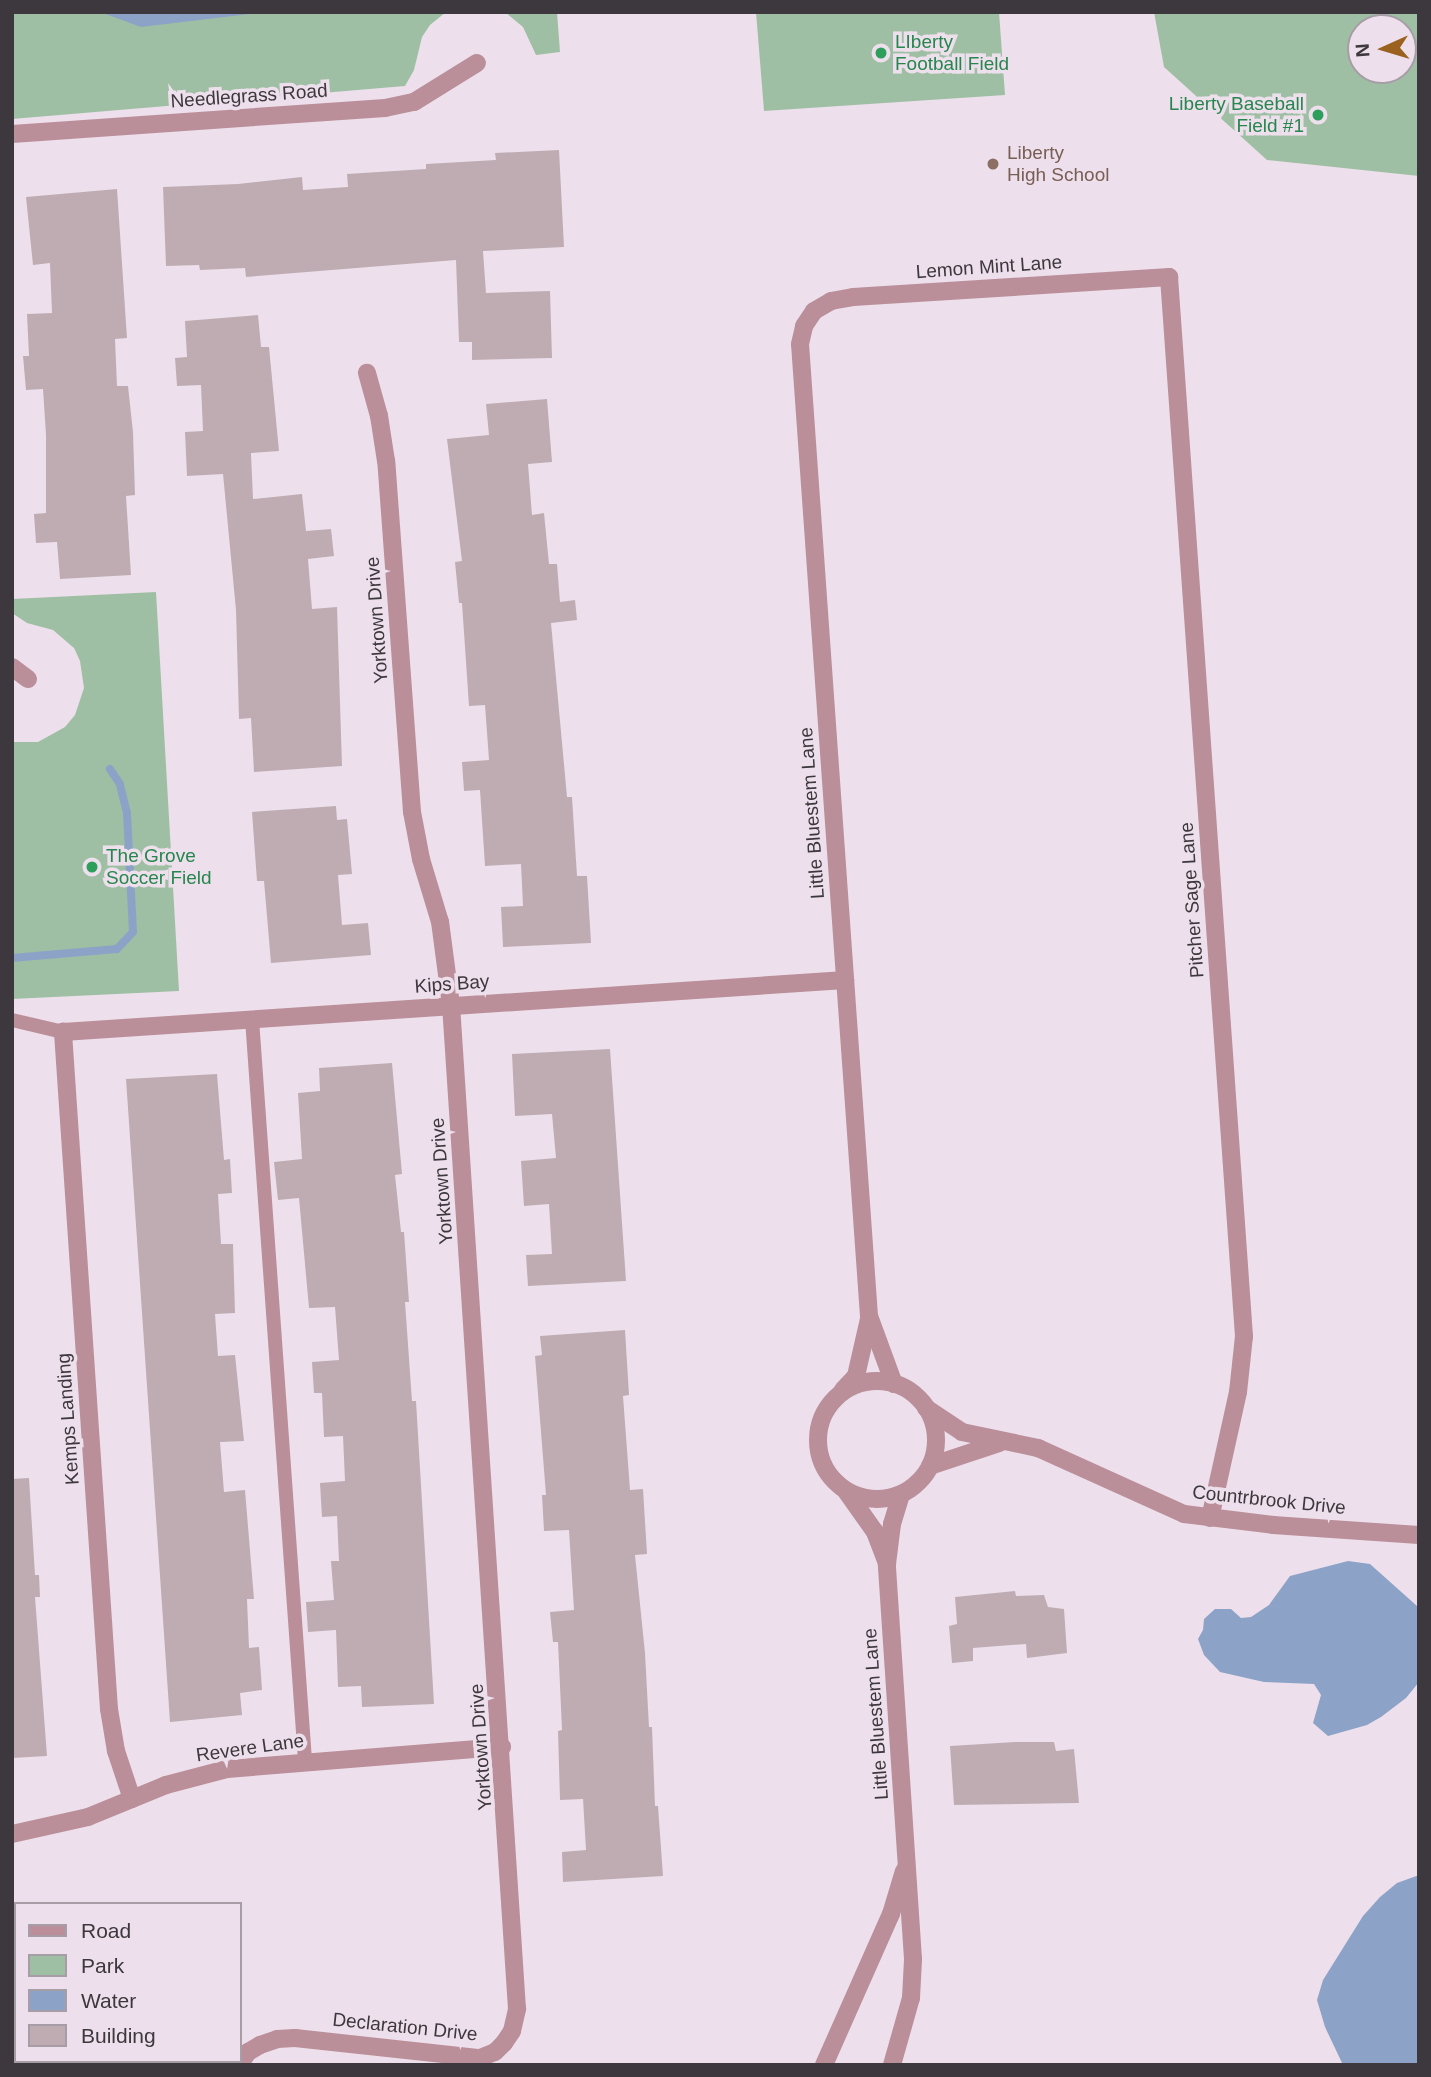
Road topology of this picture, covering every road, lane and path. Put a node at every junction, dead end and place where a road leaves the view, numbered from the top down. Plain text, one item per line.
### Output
1 (477, 63) dead end
2 (12, 134) edge
3 (1169, 276) joint
4 (814, 312) joint
5 (367, 373) dead end
6 (12, 667) edge
7 (28, 679) dead end
8 (845, 980) junction
9 (451, 1005) junction
10 (252, 1019) junction
11 (12, 1020) edge
12 (63, 1032) junction
13 (869, 1316) junction
14 (894, 1384) junction
15 (839, 1395) junction
16 (926, 1408) junction
17 (1002, 1442) junction
18 (930, 1466) junction
19 (846, 1491) junction
20 (901, 1494) junction
21 (1210, 1518) junction
22 (1419, 1535) edge
23 (887, 1564) junction
24 (502, 1747) junction
25 (305, 1761) junction
26 (132, 1799) junction
27 (12, 1834) edge
28 (908, 1861) junction
29 (518, 1994) joint
30 (244, 2058) edge
31 (824, 2065) edge
32 (892, 2065) edge

1 - 2 street, Needlegrass Road
3 - 4 street, Lemon Mint Lane
3 - 21 street, Pitcher Sage Lane
4 - 8 street, Little Bluestem Lane
5 - 9 street, Yorktown Drive
6 - 7 street
8 - 9 street, Kips Bay
8 - 13 street, Little Bluestem Lane
9 - 10 street, Kips Bay
9 - 24 street, Yorktown Drive
10 - 12 street, Kips Bay
10 - 25 lane
11 - 12 lane
12 - 26 street, Kemps Landing
13 - 14 street, Little Bluestem Lane
13 - 15 street, Little Bluestem Lane
14 - 15 street
14 - 16 street
15 - 19 street
16 - 17 street, Countrbrook Drive
16 - 18 street
17 - 18 street, Countrbrook Drive
17 - 21 street, Countrbrook Drive
18 - 20 street
19 - 20 street
19 - 23 street, Little Bluestem Lane
20 - 23 street, Little Bluestem Lane
21 - 22 street, Countrbrook Drive
23 - 28 street, Little Bluestem Lane
24 - 25 street, Revere Lane
24 - 29 street, Yorktown Drive
25 - 26 street, Revere Lane
26 - 27 street, Revere Lane
28 - 31 street, Little Bluestem Lane
28 - 32 street, Little Bluestem Lane
29 - 30 street, Declaration Drive

